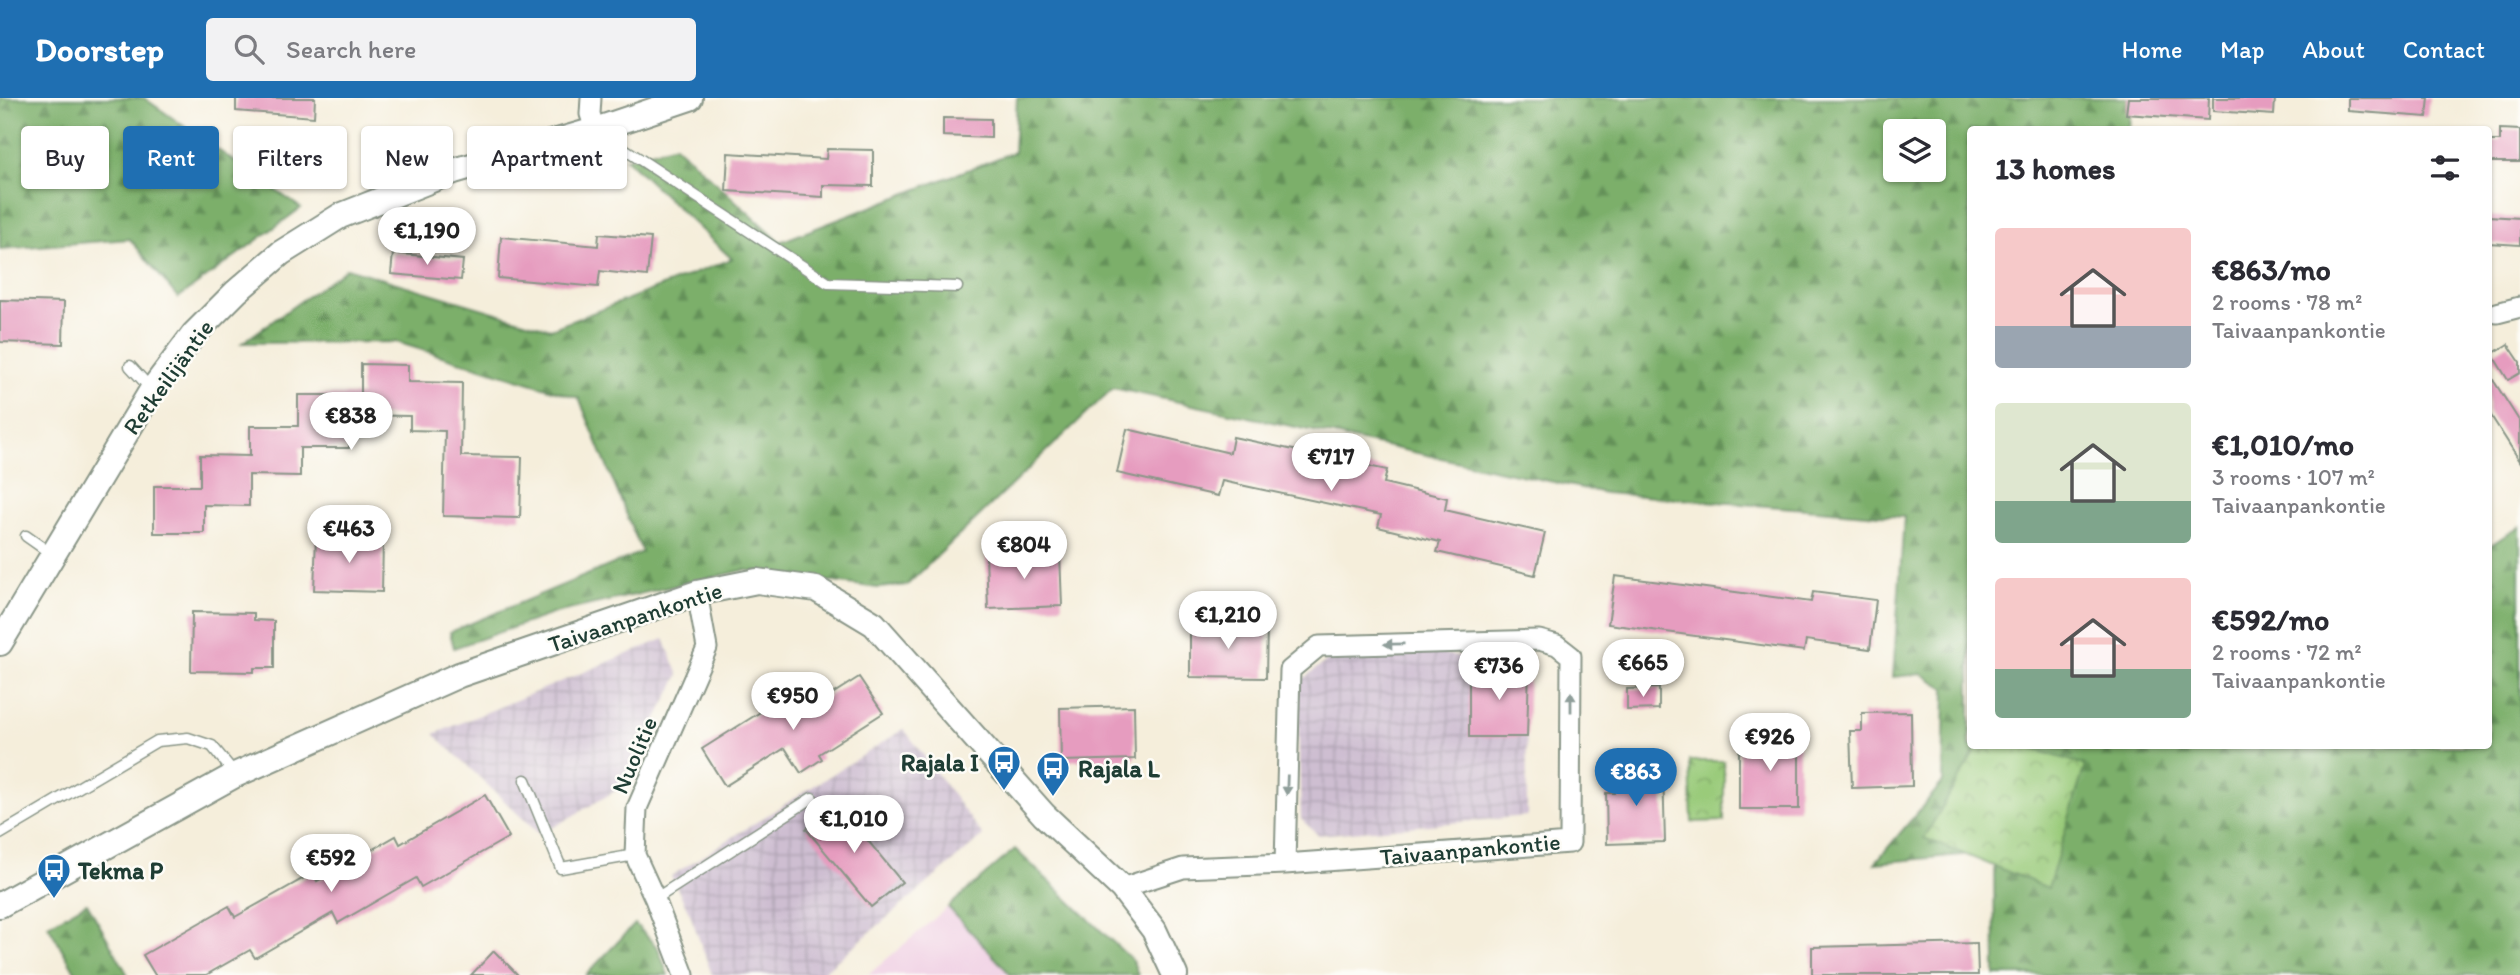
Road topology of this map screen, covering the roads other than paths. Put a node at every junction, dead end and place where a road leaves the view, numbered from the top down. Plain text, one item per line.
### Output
1 (591, 98) edge
2 (690, 98) edge
3 (594, 126) edge
4 (607, 126) edge
5 (627, 148) edge
6 (467, 167) edge
7 (957, 287) dead end
8 (2520, 307) edge
9 (2497, 313) dead end
10 (130, 366) dead end
11 (152, 390) junction
12 (26, 536) dead end
13 (53, 555) junction
14 (697, 593) junction
15 (0, 643) edge
16 (235, 775) junction
17 (526, 780) dead end
18 (812, 798) dead end
19 (0, 834) edge
20 (635, 855) junction
21 (1285, 864) junction
22 (1122, 888) junction
23 (655, 899) junction
24 (0, 905) edge
25 (684, 975) edge
26 (1175, 975) edge

1 - 3 street
2 - 4 street, Retkeilijäntie
5 - 7 lane
6 - 11 street, Retkeilijäntie
8 - 9 street
10 - 11 lane
11 - 13 street, Retkeilijäntie
12 - 13 lane
13 - 15 street, Retkeilijäntie
14 - 16 street, Taivaanpankontie
14 - 20 street, Nuolitie
14 - 22 street, Taivaanpankontie
16 - 19 lane
16 - 24 street, Taivaanpankontie
17 - 20 lane
18 - 23 lane
20 - 23 street, Nuolitie
21 -> 21 street, Taivaanpankontie
21 - 22 street, Taivaanpankontie
22 - 26 street
23 - 25 street, Nuolitie

